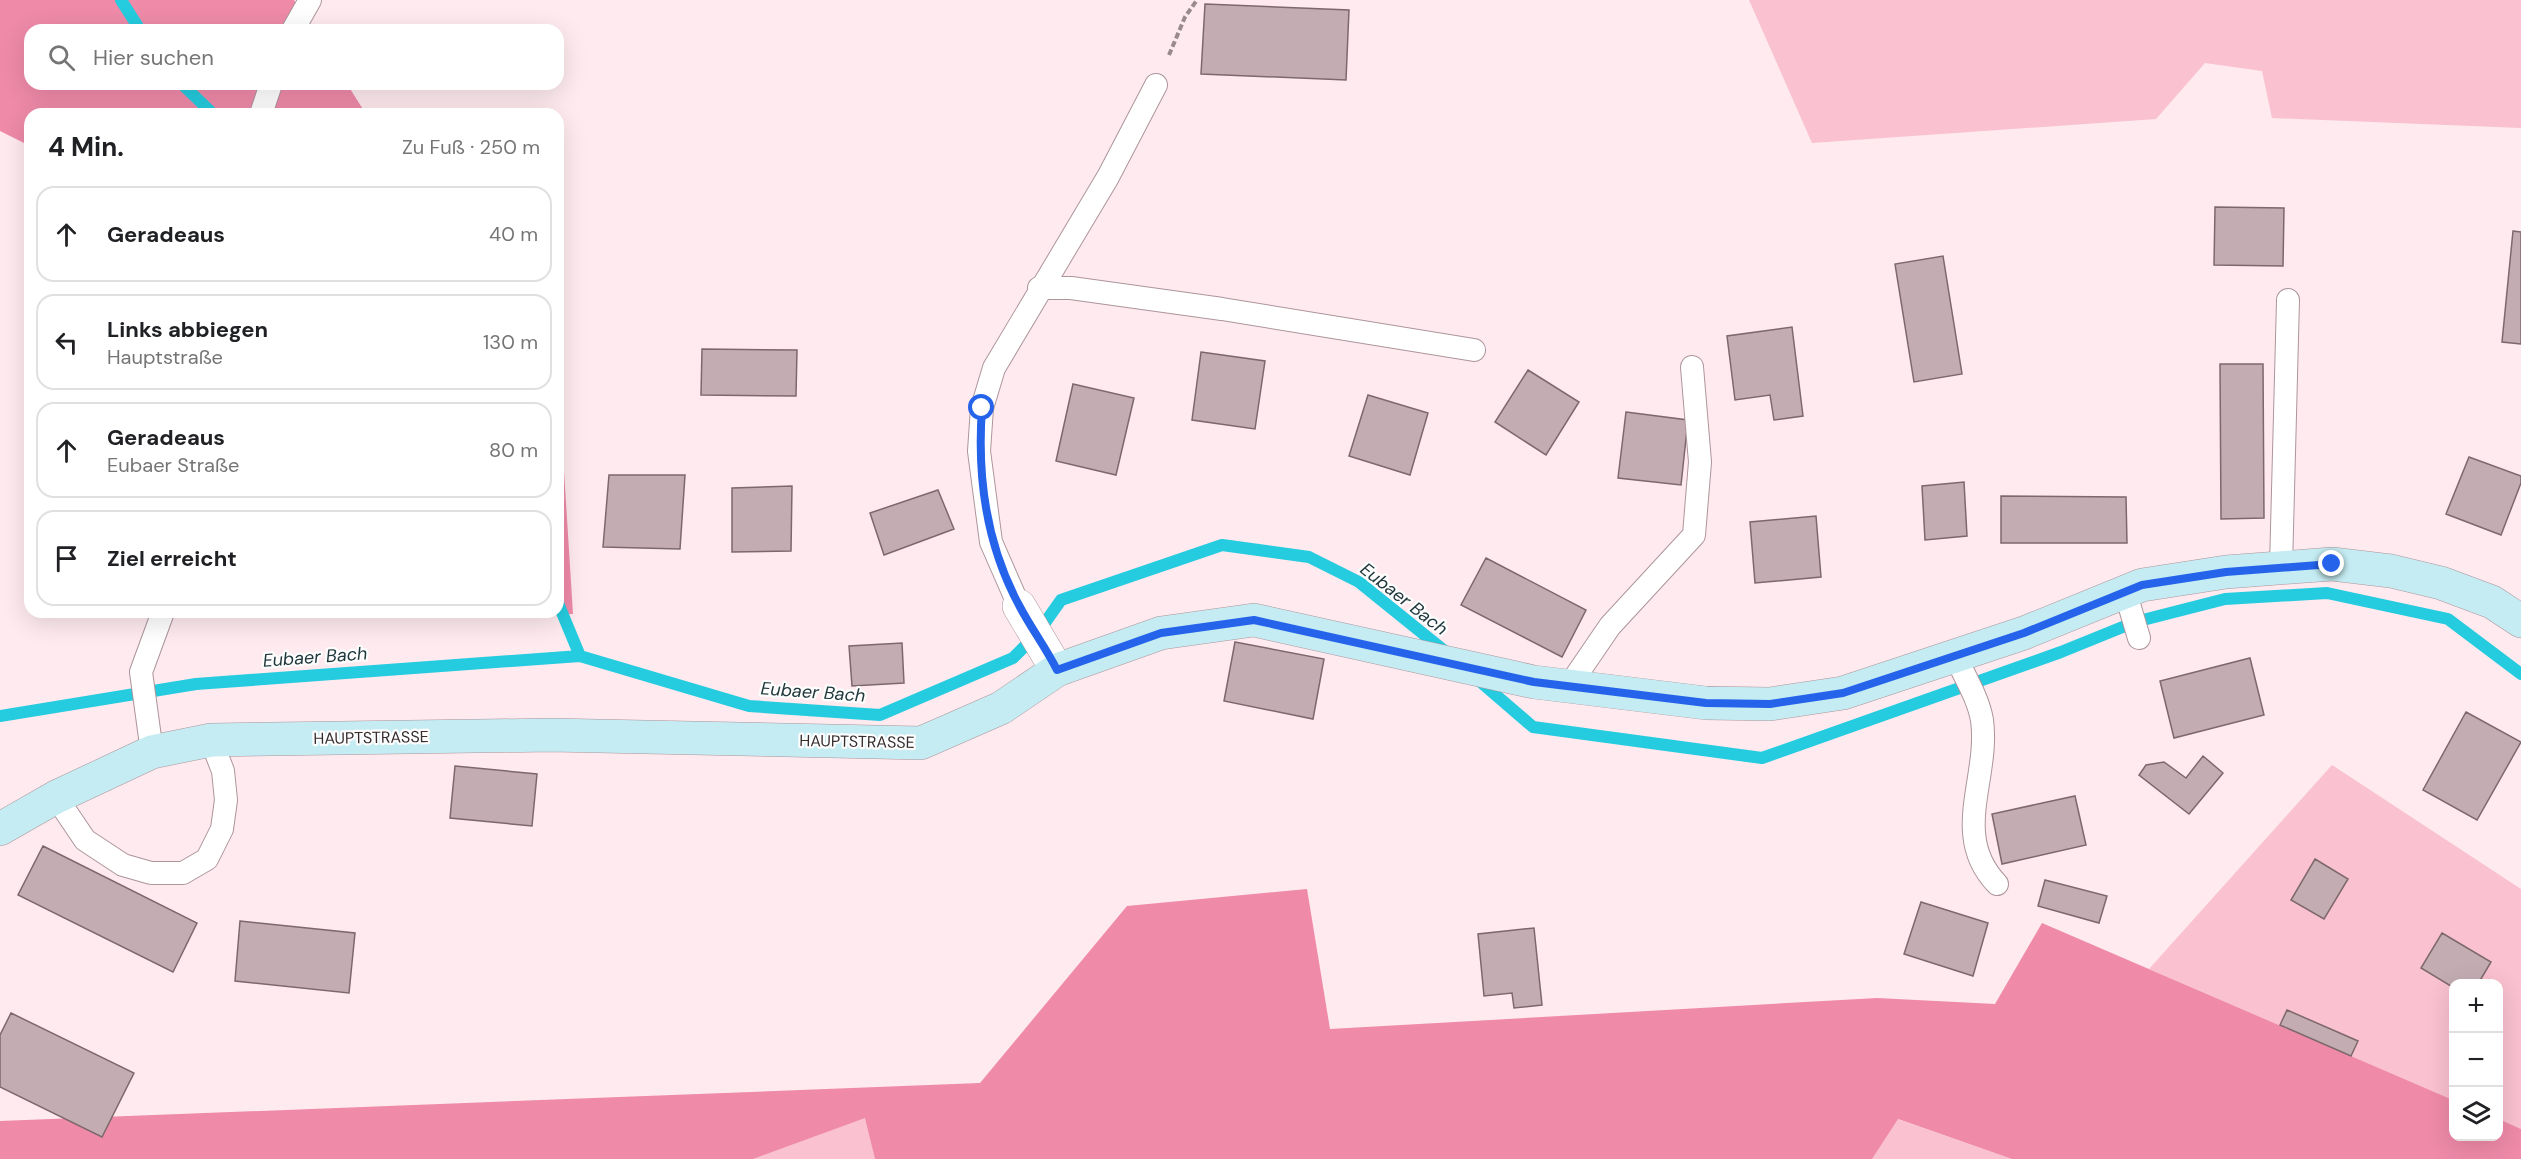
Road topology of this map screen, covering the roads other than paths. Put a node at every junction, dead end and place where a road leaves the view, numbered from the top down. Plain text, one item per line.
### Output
1 (310, 0) edge
2 (296, 24) edge
3 (1156, 85) road end
4 (269, 90) edge
5 (263, 108) edge
6 (1039, 288) junction
7 (2288, 300) dead end
8 (1474, 350) dead end
9 (1692, 367) dead end
10 (2281, 567) junction
11 (2125, 591) junction
12 (1019, 606) joint
13 (161, 618) edge
14 (2521, 621) edge
15 (2139, 638) dead end
16 (1955, 656) junction
17 (1052, 659) junction
18 (1569, 686) junction
19 (211, 740) junction
20 (152, 752) junction
21 (56, 797) junction
22 (0, 829) edge
23 (1997, 884) dead end

1 - 2 lane
3 - 6 lane
4 - 5 lane
6 - 8 lane
6 - 12 lane
7 - 10 lane
9 - 18 lane
10 - 11 street, HAUPTSTRASSE
10 - 14 street, HAUPTSTRASSE
11 - 15 lane
11 - 16 street, HAUPTSTRASSE
12 - 17 street
13 - 20 lane
16 - 18 street, HAUPTSTRASSE
16 - 23 lane
17 - 18 street, HAUPTSTRASSE
17 - 19 street, HAUPTSTRASSE
19 - 20 street, HAUPTSTRASSE
19 - 21 lane
20 - 21 street, HAUPTSTRASSE
21 - 22 street, HAUPTSTRASSE

